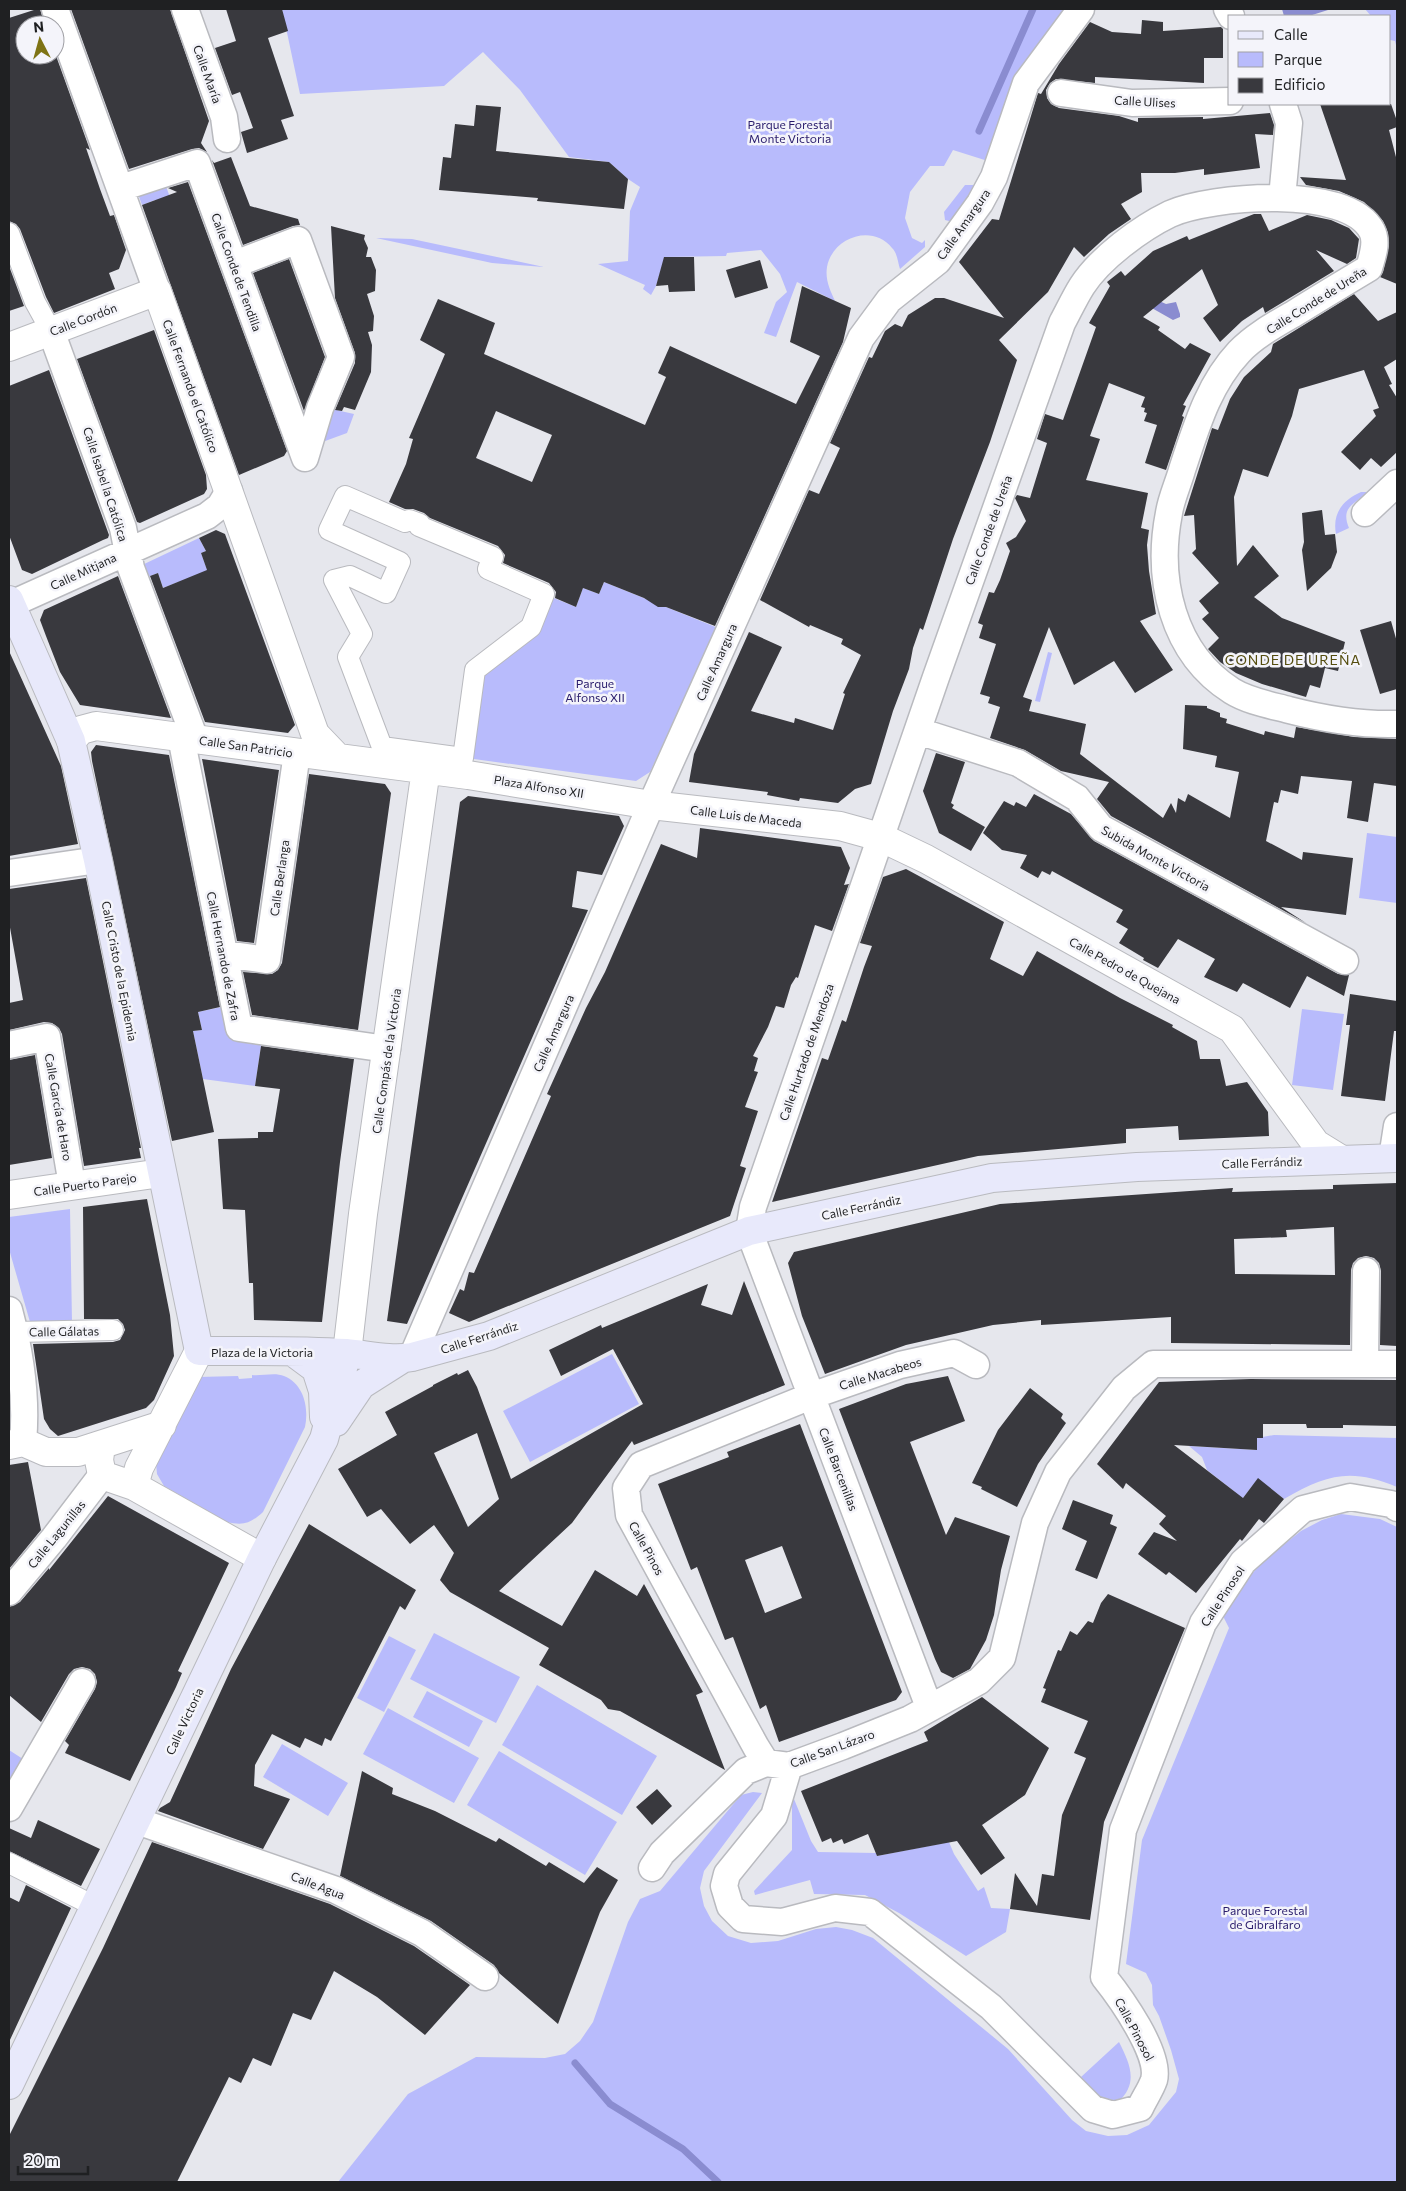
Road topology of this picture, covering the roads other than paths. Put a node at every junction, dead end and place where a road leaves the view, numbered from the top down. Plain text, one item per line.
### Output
1 (55, 9) edge
2 (185, 9) edge
3 (1081, 9) edge
4 (1061, 93) dead end
5 (1228, 101) edge
6 (1283, 105) edge
7 (228, 139) dead end
8 (120, 188) junction
9 (1282, 198) junction
10 (9, 233) edge
11 (235, 264) junction
12 (157, 290) junction
13 (51, 332) junction
14 (9, 347) edge
15 (1397, 483) edge
16 (229, 491) junction
17 (1365, 512) dead end
18 (127, 551) junction
19 (400, 562) joint
20 (9, 603) edge
21 (1397, 724) edge
22 (918, 731) junction
23 (188, 738) junction
24 (71, 741) junction
25 (297, 753) junction
26 (337, 757) junction
27 (426, 770) junction
28 (651, 805) junction
29 (880, 837) junction
30 (98, 860) junction
31 (9, 874) edge
32 (224, 954) junction
33 (1345, 961) dead end
34 (9, 1045) edge
35 (387, 1049) junction
36 (1300, 1123) junction
37 (1397, 1126) edge
38 (1395, 1158) edge
39 (1342, 1160) junction
40 (1280, 1161) junction
41 (161, 1173) junction
42 (72, 1185) junction
43 (9, 1195) edge
44 (749, 1231) junction
45 (1366, 1271) dead end
46 (12, 1321) edge
47 (113, 1330) dead end
48 (199, 1351) junction
49 (293, 1352) junction
50 (347, 1353) junction
51 (407, 1358) junction
52 (1365, 1364) junction
53 (1397, 1364) edge
54 (976, 1366) dead end
55 (811, 1396) junction
56 (162, 1425) junction
57 (324, 1439) junction
58 (16, 1443) edge
59 (101, 1446) junction
60 (102, 1475) junction
61 (134, 1486) junction
62 (1397, 1508) edge
63 (262, 1558) junction
64 (9, 1592) edge
65 (82, 1682) dead end
66 (929, 1707) junction
67 (777, 1764) junction
68 (9, 1808) edge
69 (137, 1821) junction
70 (9, 1863) edge
71 (652, 1868) dead end
72 (96, 1907) junction
73 (485, 1977) dead end
74 (9, 2085) edge

1 - 8 street, Calle Fernando el Católico
2 - 7 street, Calle María
3 - 28 street, Calle Amargura
4 - 5 street, Calle Ulises
6 - 9 street
8 - 11 street, Calle Conde de Tendilla
8 - 12 street, Calle Fernando el Católico
9 - 21 street, Calle Conde de Ureña
9 - 22 street, Calle Conde de Ureña
10 - 13 street, Calle Isabel la Católica
11 - 11 street, Calle Conde de Tendilla
12 - 13 street, Calle Gordón
12 - 16 street, Calle Fernando el Católico
13 - 14 street, Calle Gordón
13 - 18 street, Calle Isabel la Católica
15 - 17 street
16 - 18 street, Calle Mitjana
16 - 26 street, Calle Fernando el Católico
18 - 20 street, Calle Mitjana
18 - 23 street, Calle Isabel la Católica
19 - 19 street
20 - 24 main road, Calle Cristo de la Epidemia
22 - 29 street, Calle Conde de Ureña
22 - 33 street, Subida Monte Victoria
23 - 24 street, Calle San Patricio
23 - 25 street, Calle San Patricio
23 - 32 street, Calle Hernando de Zafra
24 - 30 main road, Calle Cristo de la Epidemia
25 - 26 street, Calle San Patricio
25 - 32 street, Calle Berlanga
26 - 27 street, Calle San Patricio
27 - 28 street, Plaza Alfonso XII
27 - 35 street, Calle Compás de la Victoria
28 - 29 street, Calle Luis de Maceda
28 - 51 street, Calle Amargura
29 - 36 street, Calle Pedro de Quejana
29 - 44 street, Calle Hurtado de Mendoza
30 - 31 street
30 - 41 main road, Calle Cristo de la Epidemia
32 - 35 street, Calle Hernando de Zafra
34 - 42 street, Calle García de Haro
35 - 50 street, Calle Compás de la Victoria
36 - 39 street, Calle Pedro de Quejana
36 - 40 street
37 - 38 street
38 - 39 main road, Calle Ferrándiz
39 - 40 main road, Calle Ferrándiz
40 - 44 main road, Calle Ferrándiz
41 - 42 street, Calle Puerto Parejo
41 - 48 main road, Calle Cristo de la Epidemia
42 - 43 street, Calle Puerto Parejo
44 - 51 main road, Calle Ferrándiz
44 - 55 street, Calle Barcenillas
45 - 52 street
46 - 47 street, Calle Gálatas
46 - 58 street
48 - 49 main road, Plaza de la Victoria
48 - 56 street, Plaza de la Victoria
49 - 50 main road, Plaza de la Victoria
49 - 57 main road
50 - 51 main road, Calle Ferrándiz
50 - 57 main road, Calle Victoria
51 - 57 main road
52 - 53 street
52 - 66 street
54 - 55 street, Calle Macabeos
55 - 66 street, Calle Barcenillas
55 - 67 street, Calle Pinos
56 - 59 street
56 - 61 street, Plaza de la Victoria
57 - 63 main road, Calle Victoria
58 - 59 street
59 - 60 street
60 - 61 street
60 - 64 street, Calle Lagunillas
61 - 63 street
62 - 67 street, Calle Pinosol
63 - 69 main road, Calle Victoria
65 - 68 street
66 - 67 street, Calle San Lázaro
67 - 71 street, Calle San Lázaro
69 - 72 main road, Calle Victoria
69 - 73 street, Calle Agua
70 - 72 street
72 - 74 main road, Calle Victoria

